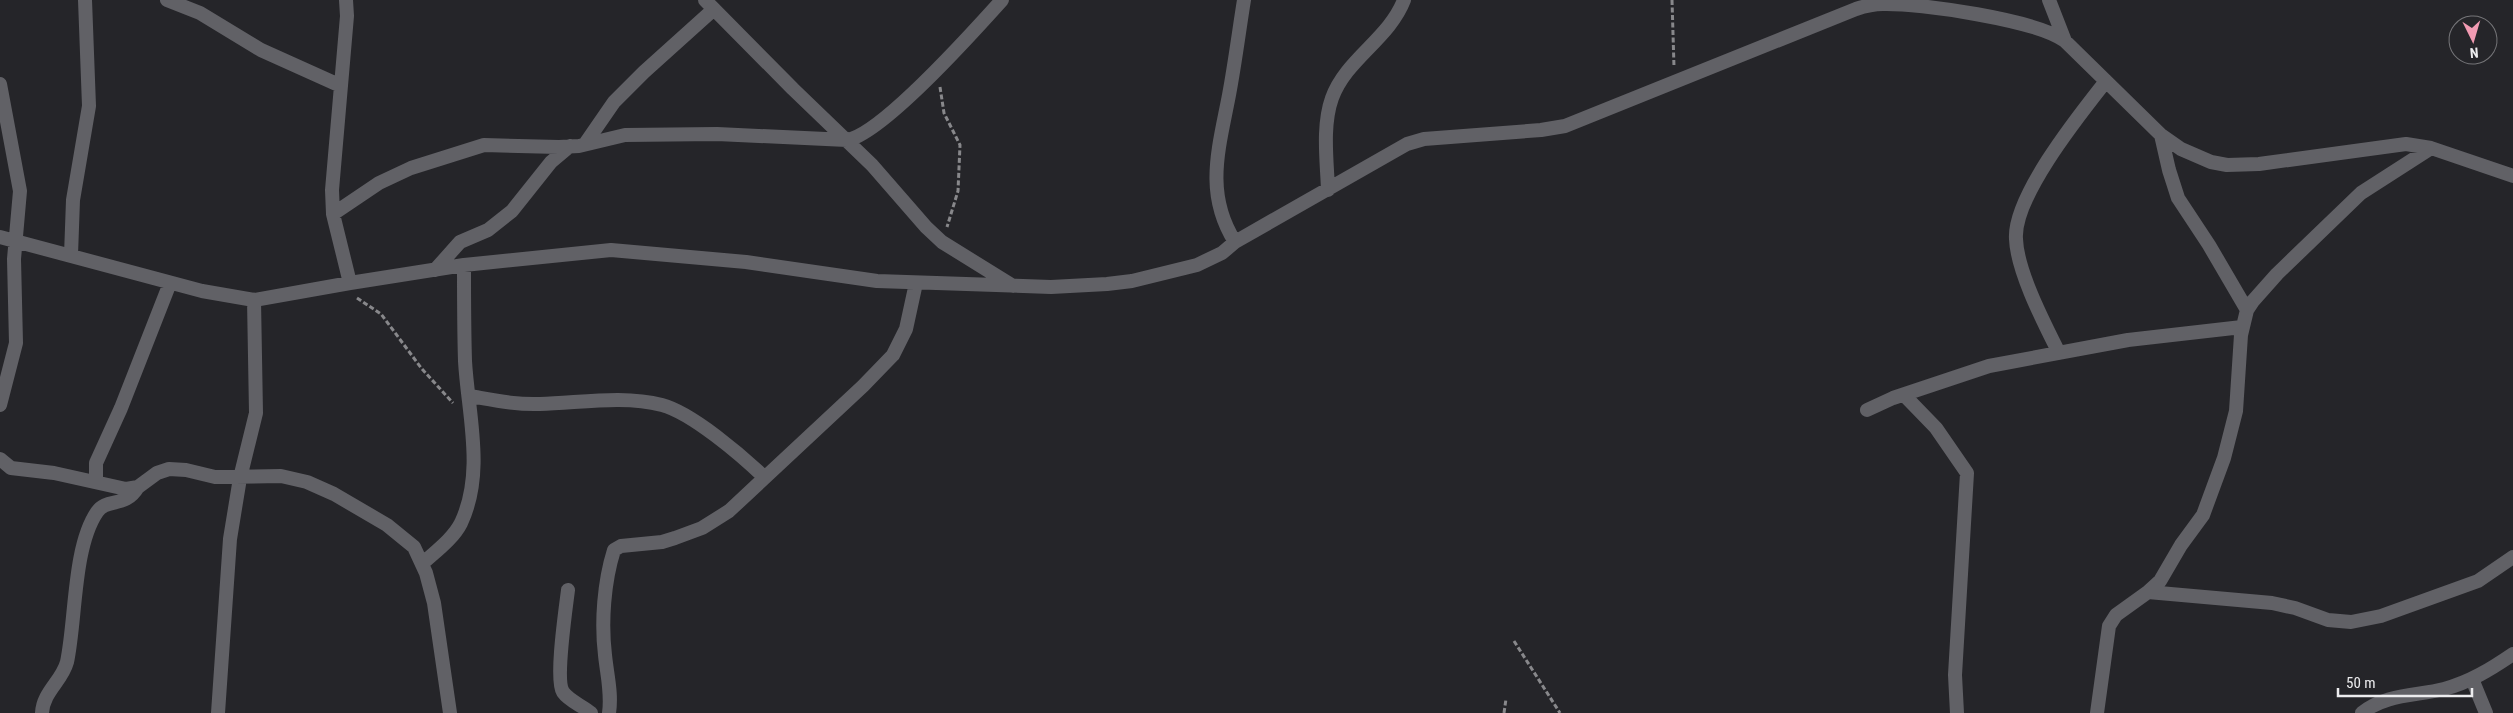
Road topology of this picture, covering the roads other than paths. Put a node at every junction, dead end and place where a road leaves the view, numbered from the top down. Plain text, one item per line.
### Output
1 (85, 0) edge
2 (167, 0) edge
3 (346, 0) edge
4 (1002, 0) edge
5 (1244, 0) edge
6 (1404, 0) edge
7 (2049, 0) edge
8 (1882, 2) edge
9 (1863, 3) edge
10 (709, 4) edge
11 (2065, 42) junction
12 (2106, 81) junction
13 (0, 84) edge
14 (341, 86) junction
15 (2162, 135) junction
16 (847, 140) junction
17 (585, 144) junction
18 (570, 146) junction
19 (2431, 148) junction
20 (2513, 176) edge
21 (1328, 190) junction
22 (333, 214) junction
23 (0, 237) edge
24 (16, 241) junction
25 (1235, 242) junction
26 (71, 255) junction
27 (464, 265) junction
28 (435, 270) junction
29 (170, 283) junction
30 (916, 283) junction
31 (346, 284) junction
32 (1013, 286) junction
33 (254, 300) junction
34 (2247, 310) junction
35 (2242, 327) junction
36 (2059, 353) junction
37 (1904, 395) junction
38 (469, 396) junction
39 (0, 405) edge
40 (1868, 410) dead end
41 (0, 459) edge
42 (764, 477) junction
43 (240, 478) junction
44 (96, 482) junction
45 (138, 488) junction
46 (2513, 556) edge
47 (422, 564) junction
48 (568, 590) dead end
49 (2148, 592) junction
50 (2513, 654) edge
51 (2472, 679) junction
52 (42, 713) edge
53 (218, 713) edge
54 (450, 713) edge
55 (591, 713) edge
56 (609, 713) edge
57 (1958, 713) edge
58 (2097, 713) edge
59 (2362, 713) edge
60 (2486, 713) edge

1 - 26 street
2 - 14 street
3 - 14 street
4 - 16 street
5 - 25 street
6 - 21 street
7 - 11 street
8 - 9 street
8 - 11 street
9 - 21 street
10 - 16 street
10 - 17 street
11 - 12 street
12 - 15 street
12 - 36 street
13 - 24 street
14 - 22 street
15 - 19 street
15 - 34 street
16 - 17 street
16 - 32 street
17 - 18 street
18 - 22 street
18 - 28 street
19 - 20 street
19 - 34 street
21 - 25 street
22 - 31 street
23 - 24 street
24 - 26 street
24 - 39 street
25 - 32 street
26 - 29 street
27 - 28 street
27 - 30 street
27 - 38 street
28 - 31 street
29 - 33 street
29 - 44 street
30 - 32 street
30 - 42 street
31 - 33 street
33 - 43 street
34 - 35 street
35 - 36 street
35 - 49 street
36 - 37 street
37 - 40 street
37 - 57 street
38 - 42 street
38 - 47 street
41 - 44 street
42 - 56 street
43 - 45 street
43 - 47 street
43 - 53 street
44 - 45 street
45 - 52 street
46 - 49 street
47 - 54 street
48 - 55 street
49 - 58 street
50 - 51 street
51 - 59 street
51 - 60 street

